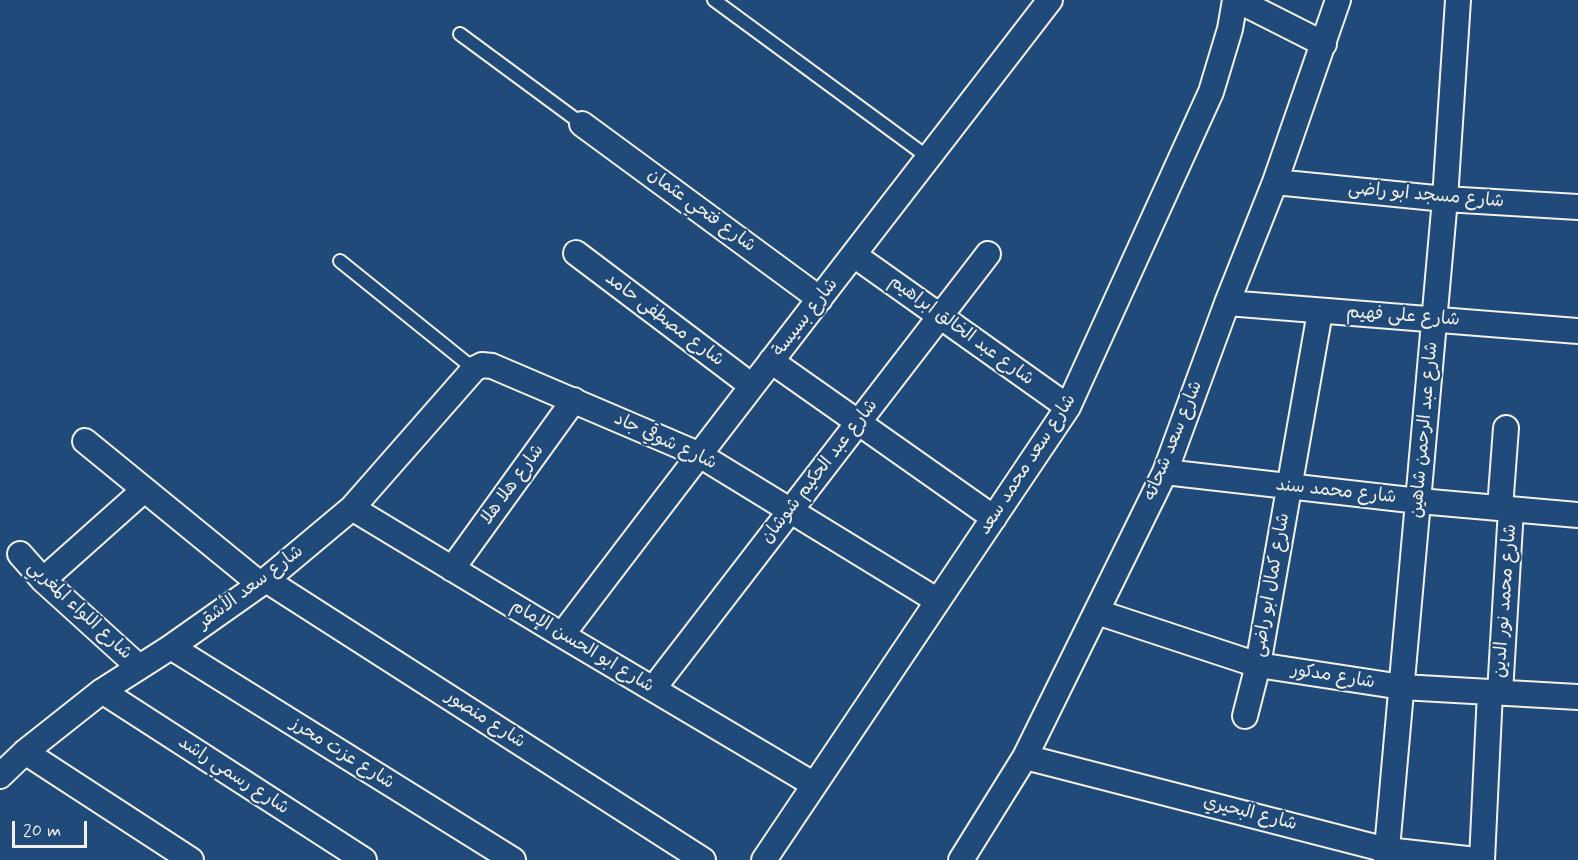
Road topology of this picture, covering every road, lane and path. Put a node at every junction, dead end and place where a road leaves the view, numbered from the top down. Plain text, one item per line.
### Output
1 (714, 0) edge
2 (1050, 0) edge
3 (1236, 0) edge
4 (1338, 0) edge
5 (1458, 0) edge
6 (460, 34) dead end
7 (1324, 44) junction
8 (582, 124) joint
9 (929, 158) junction
10 (1275, 182) junction
11 (1445, 199) junction
12 (1578, 207) edge
13 (576, 253) dead end
14 (988, 254) dead end
15 (855, 255) junction
16 (340, 261) dead end
17 (820, 299) junction
18 (1227, 303) junction
19 (1320, 312) junction
20 (940, 316) junction
21 (1435, 319) junction
22 (1578, 331) edge
23 (771, 361) junction
24 (474, 369) junction
25 (752, 386) junction
26 (574, 400) junction
27 (1068, 407) junction
28 (858, 423) junction
29 (1506, 428) dead end
30 (85, 441) dead end
31 (698, 454) junction
32 (1165, 472) junction
33 (1289, 487) junction
34 (144, 489) junction
35 (1419, 501) junction
36 (352, 508) junction
37 (1506, 508) junction
38 (790, 510) junction
39 (1578, 515) edge
40 (994, 518) junction
41 (20, 554) dead end
42 (452, 569) junction
43 (43, 580) junction
44 (263, 582) junction
45 (938, 601) junction
46 (1097, 612) junction
47 (562, 635) junction
48 (171, 647) junction
49 (1258, 665) junction
50 (139, 667) junction
51 (1402, 687) junction
52 (653, 689) junction
53 (102, 691) junction
54 (1495, 692) junction
55 (1578, 697) edge
56 (1245, 716) dead end
57 (25, 752) junction
58 (1025, 757) junction
59 (0, 776) edge
60 (813, 784) junction
61 (1387, 855) edge
62 (191, 860) edge
63 (364, 860) edge
64 (513, 860) edge
65 (704, 860) edge
66 (764, 860) edge
67 (961, 860) edge
68 (1476, 860) edge
69 (1482, 860) edge

1 - 9 lane
2 - 9 street, شارع بسيسة
3 - 7 street
3 - 27 street, شارع سعد محمد سعد
4 - 7 street, شارع سعد شحاته
5 - 11 street, شارع عبد الرحمن شاهين
6 - 8 lane
7 - 10 street, شارع سعد شحاته
8 - 17 street, شارع فتحي عثمان
9 - 15 street, شارع بسيسة
10 - 11 street, شارع مسجد ابو راضى
10 - 18 street, شارع سعد شحاته
11 - 12 street, شارع مسجد ابو راضى
11 - 21 street, شارع عبد الرحمن شاهين
13 - 25 street, شارع مصطفى حامد
14 - 20 street, شارع عبد الحكيم شوشان
15 - 17 street, شارع بسيسة
15 - 20 street, شارع عبد الخالق ابراهيم
16 - 24 lane
17 - 23 street, شارع بسيسة
18 - 19 street, شارع على فهيم
18 - 32 street, شارع سعد شحاته
19 - 21 street, شارع على فهيم
19 - 33 street, شارع كمال ابو راضى
20 - 27 street, شارع عبد الخالق ابراهيم
20 - 28 street, شارع عبد الحكيم شوشان
21 - 22 street, شارع على فهيم
21 - 35 street, شارع عبد الرحمن شاهين
23 - 25 street, شارع بسيسة
23 - 28 street
24 - 26 street, شارع شوقي جاد
24 - 36 street, شارع سعد الأشقر
25 - 31 street, شارع بسيسة
26 - 31 street, شارع شوقي جاد
26 - 42 street, شارع هلا هلا
27 - 40 street, شارع سعد محمد سعد
28 - 38 street, شارع عبد الحكيم شوشان
28 - 40 street
29 - 37 street, شارع محمد نور الدين
30 - 34 street, شارع منصور
31 - 38 street, شارع شوقي جاد
31 - 47 street, شارع بسيسة
32 - 33 street, شارع محمد سند
32 - 46 street, شارع سعد شحاته
33 - 35 street, شارع محمد سند
33 - 49 street, شارع كمال ابو راضى
34 - 43 street
34 - 44 street, شارع منصور
35 - 37 street, شارع محمد سند
35 - 51 street, شارع عبد الرحمن شاهين
36 - 42 street, شارع ابو الحسن الإمام
36 - 44 street, شارع سعد الأشقر
37 - 39 street, شارع محمد سند
37 - 54 street, شارع محمد نور الدين
38 - 45 street, شارع شوقي جاد
38 - 52 street, شارع عبد الحكيم شوشان
40 - 45 street, شارع سعد محمد سعد
41 - 43 street, شارع اللواء المغربي
42 - 47 street, شارع ابو الحسن الإمام
43 - 50 street, شارع اللواء المغربي
44 - 48 street, شارع سعد الأشقر
44 - 65 street, شارع منصور
45 - 60 street, شارع سعد محمد سعد
46 - 49 street, شارع مدكور
46 - 58 street, شارع سعد شحاته
47 - 52 street, شارع ابو الحسن الإمام
48 - 50 street, شارع سعد الأشقر
48 - 64 street, شارع عزت محرز
49 - 51 street, شارع مدكور
49 - 56 street, شارع كمال ابو راضى
50 - 53 street, شارع سعد الأشقر
51 - 54 street, شارع مدكور
51 - 61 street, شارع عبد الرحمن شاهين
52 - 60 street, شارع ابو الحسن الإمام
53 - 57 street, شارع سعد الأشقر
53 - 63 street, شارع رسمي راشد
54 - 55 street, شارع مدكور
54 - 69 street, شارع محمد نور الدين
57 - 59 street, شارع سعد الأشقر
57 - 62 street
58 - 61 street, شارع البحيري
58 - 67 street, شارع سعد شحاته
60 - 66 street, شارع سعد محمد سعد
61 - 68 street, شارع البحيري

